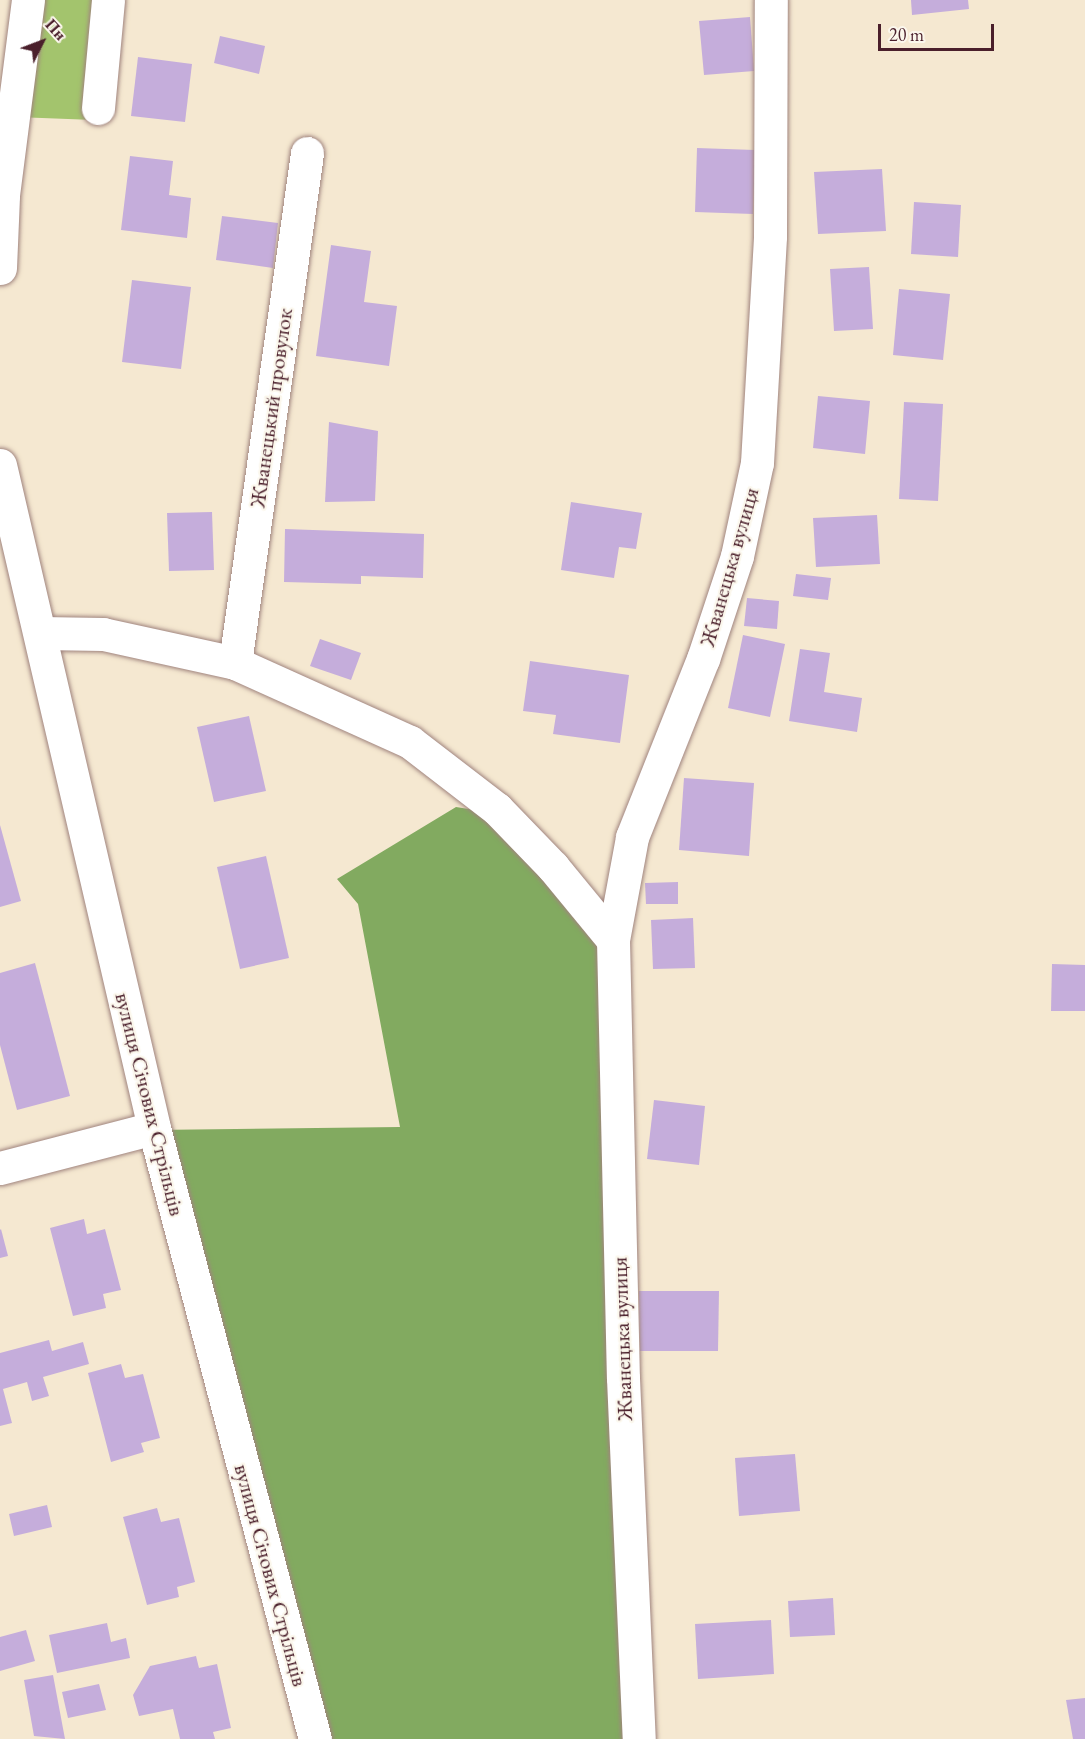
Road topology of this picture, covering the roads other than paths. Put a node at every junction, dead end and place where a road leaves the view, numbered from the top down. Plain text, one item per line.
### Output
1 (28, 0) edge
2 (108, 0) edge
3 (771, 0) edge
4 (98, 108) dead end
5 (307, 153) dead end
6 (0, 268) edge
7 (0, 469) edge
8 (40, 633) junction
9 (236, 663) junction
10 (613, 940) junction
11 (154, 1128) junction
12 (0, 1168) edge
13 (315, 1739) edge
14 (639, 1739) edge

1 - 6 street
2 - 4 street
3 - 10 street, Жванецька вулиця
5 - 9 street, Жванецький провулок
7 - 8 street, вулиця Січових Стрільців
8 - 9 street
8 - 11 street, вулиця Січових Стрільців
9 - 10 street
10 - 14 street, Жванецька вулиця
11 - 12 street
11 - 13 street, вулиця Січових Стрільців

